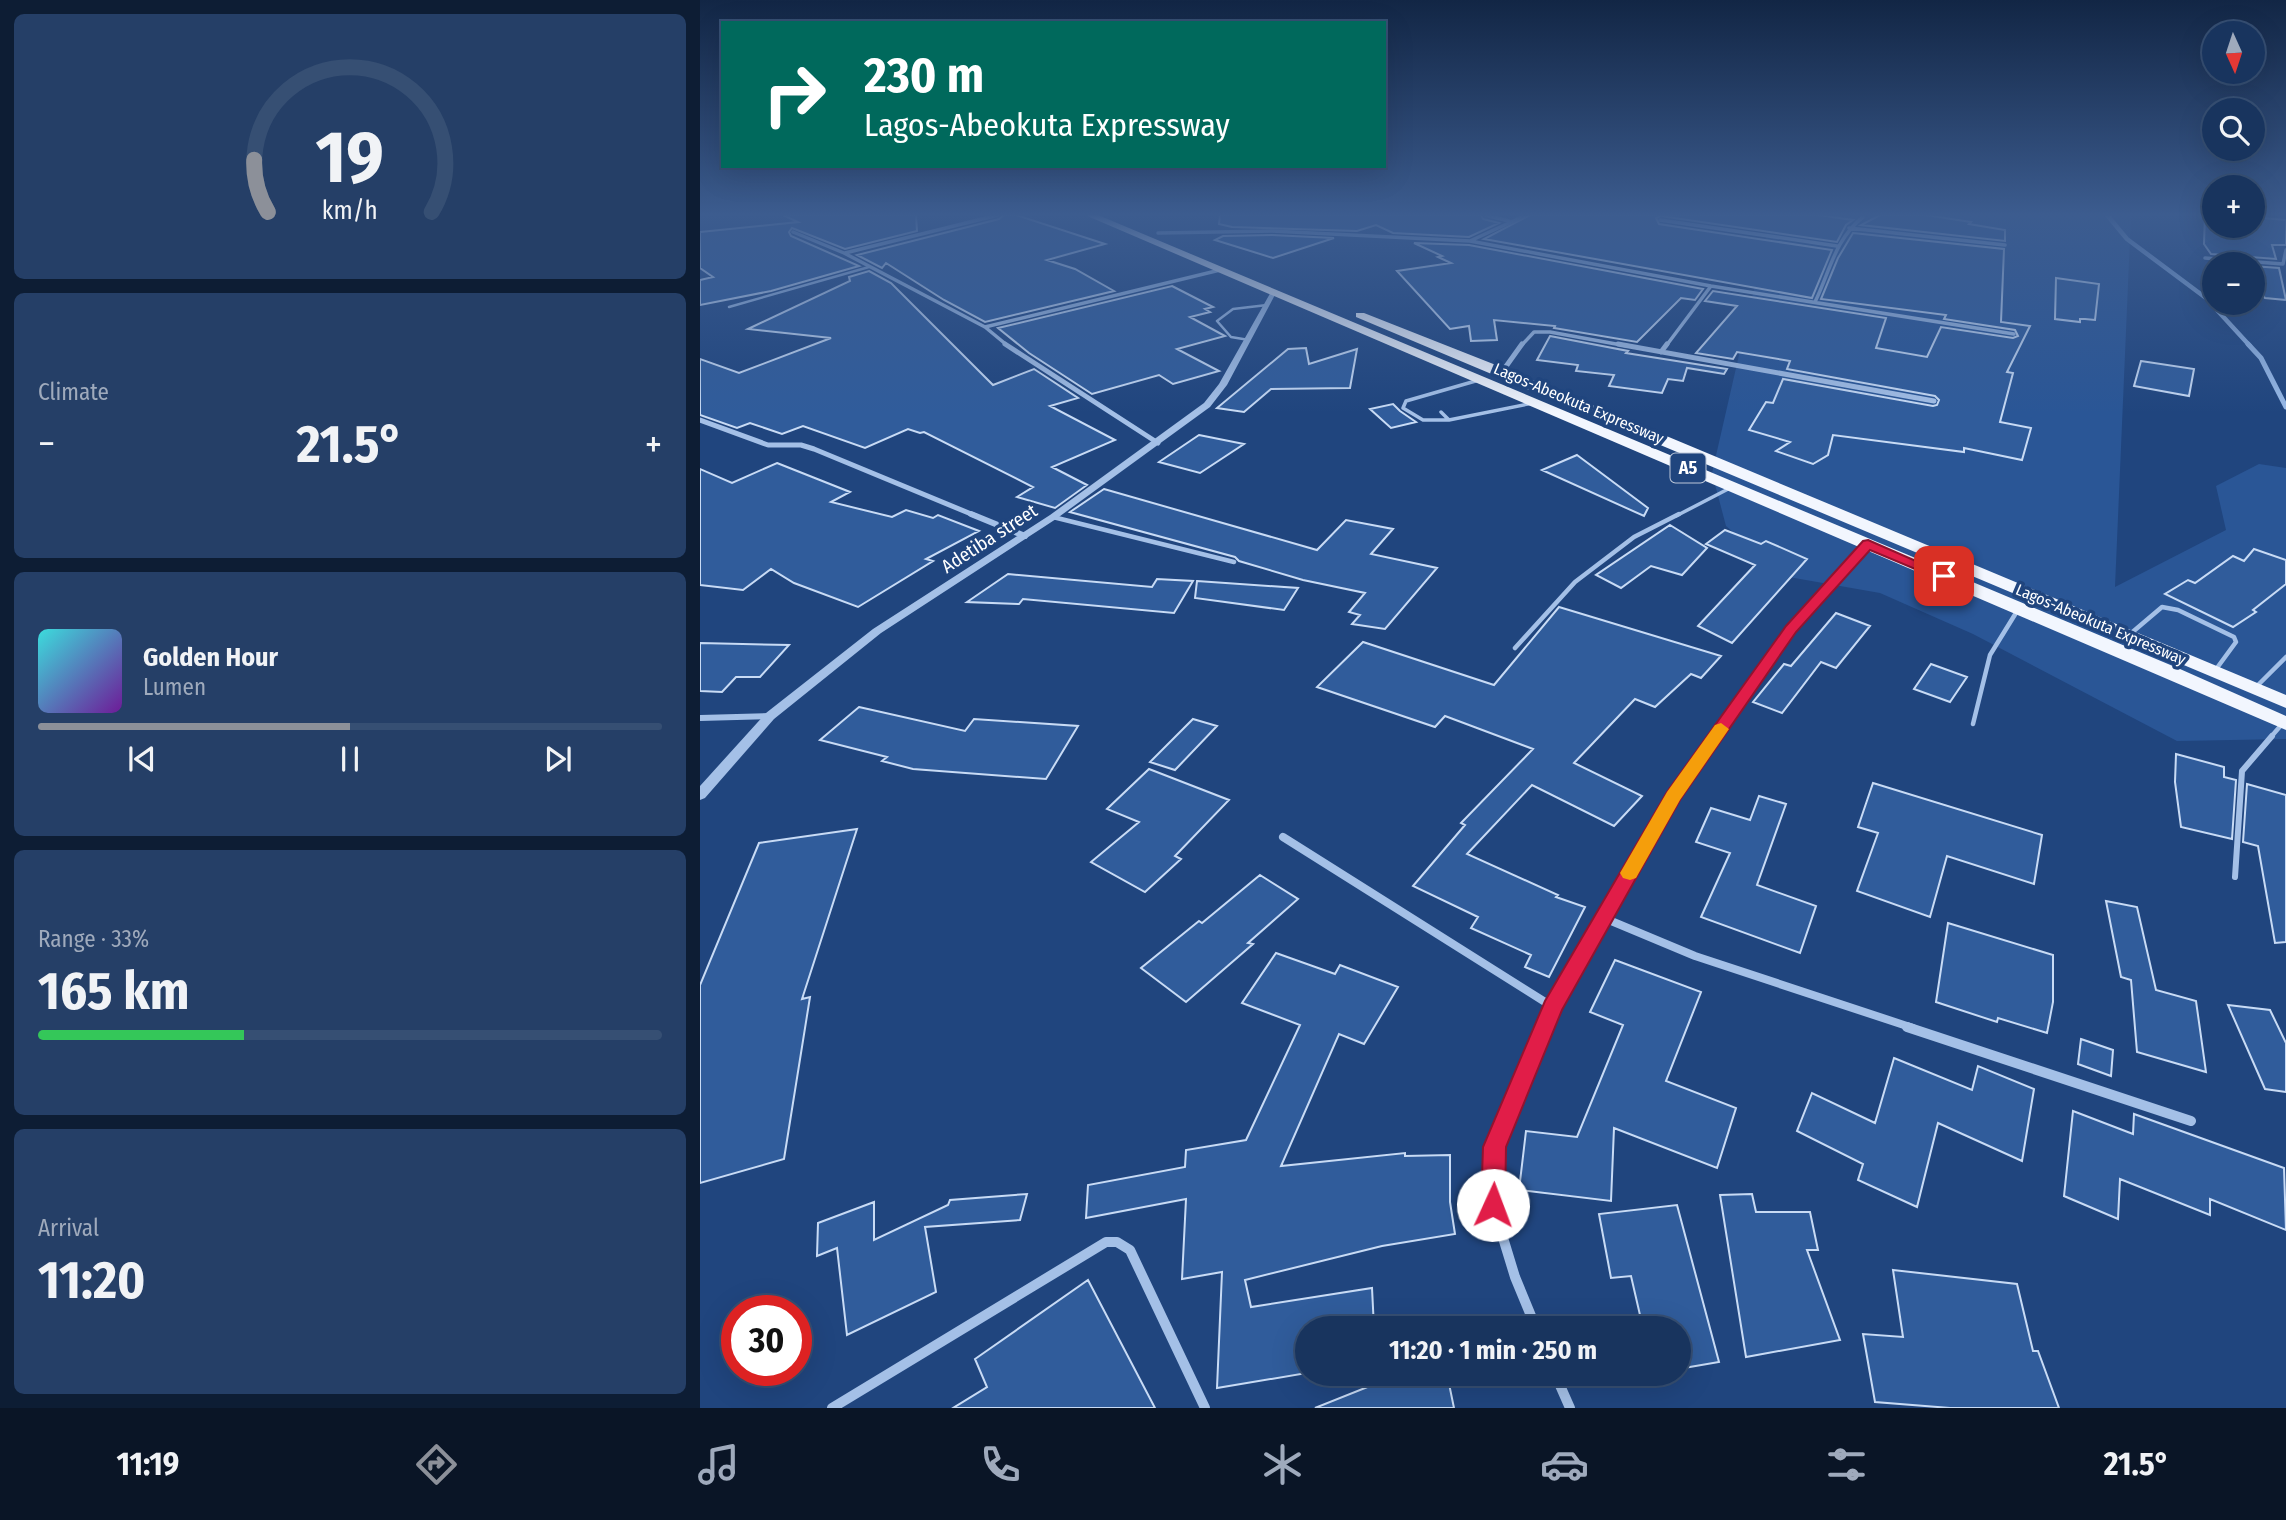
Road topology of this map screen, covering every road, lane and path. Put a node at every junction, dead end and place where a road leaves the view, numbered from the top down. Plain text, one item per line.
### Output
1 (821, 281) edge
2 (895, 281) edge
3 (1176, 281) edge
4 (1239, 281) edge
5 (1275, 281) edge
6 (1682, 281) edge
7 (1826, 281) edge
8 (1711, 286) junction
9 (1270, 298) junction
10 (1815, 302) junction
11 (729, 307) dead end
12 (985, 327) junction
13 (2014, 334) dead end
14 (1249, 340) junction
15 (1661, 352) junction
16 (1502, 372) junction
17 (1479, 380) junction
18 (1420, 398) junction
19 (1934, 401) dead end
20 (1533, 403) junction
21 (1429, 404) dead end
22 (1441, 412) dead end
23 (700, 420) edge
24 (1449, 420) junction
25 (1158, 443) junction
26 (1732, 487) junction
27 (1053, 517) junction
28 (1025, 536) junction
29 (1868, 544) junction
30 (1234, 562) dead end
31 (2019, 608) junction
32 (2129, 635) junction
33 (1515, 648) dead end
34 (2286, 657) edge
35 (2214, 672) junction
36 (2254, 689) junction
37 (2286, 702) edge
38 (770, 716) junction
39 (700, 718) edge
40 (2285, 723) edge
41 (1973, 724) dead end
42 (700, 795) edge
43 (1283, 837) dead end
44 (2235, 877) dead end
45 (1604, 918) junction
46 (1553, 1007) junction
47 (2191, 1121) dead end
48 (1531, 1316) edge
49 (1560, 1386) edge
50 (832, 1408) edge
51 (1205, 1408) edge
52 (1570, 1408) edge

1 - 11 lane
2 - 12 street
3 - 12 street
4 - 9 highway, Lagos-Abeokuta Expressway / A5
5 - 16 highway, Lagos-Abeokuta Expressway / A5
6 - 8 street
7 - 10 street
8 - 10 street
8 - 15 street
9 - 14 street, Adetiba street
9 - 14 lane
9 - 17 highway, Lagos-Abeokuta Expressway / A5
10 - 13 street
12 - 25 street
14 - 25 street, Adetiba street
15 - 16 street
15 - 19 street
16 - 32 highway, Lagos-Abeokuta Expressway / A5
17 - 18 lane
17 - 20 highway, Lagos-Abeokuta Expressway / A5
18 - 21 lane
18 - 24 lane
20 - 24 lane
20 - 26 highway, Lagos-Abeokuta Expressway / A5
22 - 24 lane
23 - 28 street
25 - 27 street, Adetiba street
26 - 29 highway, Lagos-Abeokuta Expressway / A5
26 - 33 lane
27 - 28 street, Adetiba street
27 - 30 lane
28 - 38 street, Adetiba street
29 - 31 highway, Lagos-Abeokuta Expressway / A5
29 - 45 street
31 - 40 highway, Lagos-Abeokuta Expressway / A5
31 - 41 lane
32 - 35 highway, Lagos-Abeokuta Expressway / A5
32 - 35 lane
34 - 36 lane
35 - 36 highway, Lagos-Abeokuta Expressway / A5
36 - 37 highway, Lagos-Abeokuta Expressway / A5
38 - 39 street
38 - 42 street, Adetiba street
40 - 44 lane
43 - 46 street
45 - 46 street
45 - 47 street
46 - 48 street
49 - 52 street
50 - 51 street

